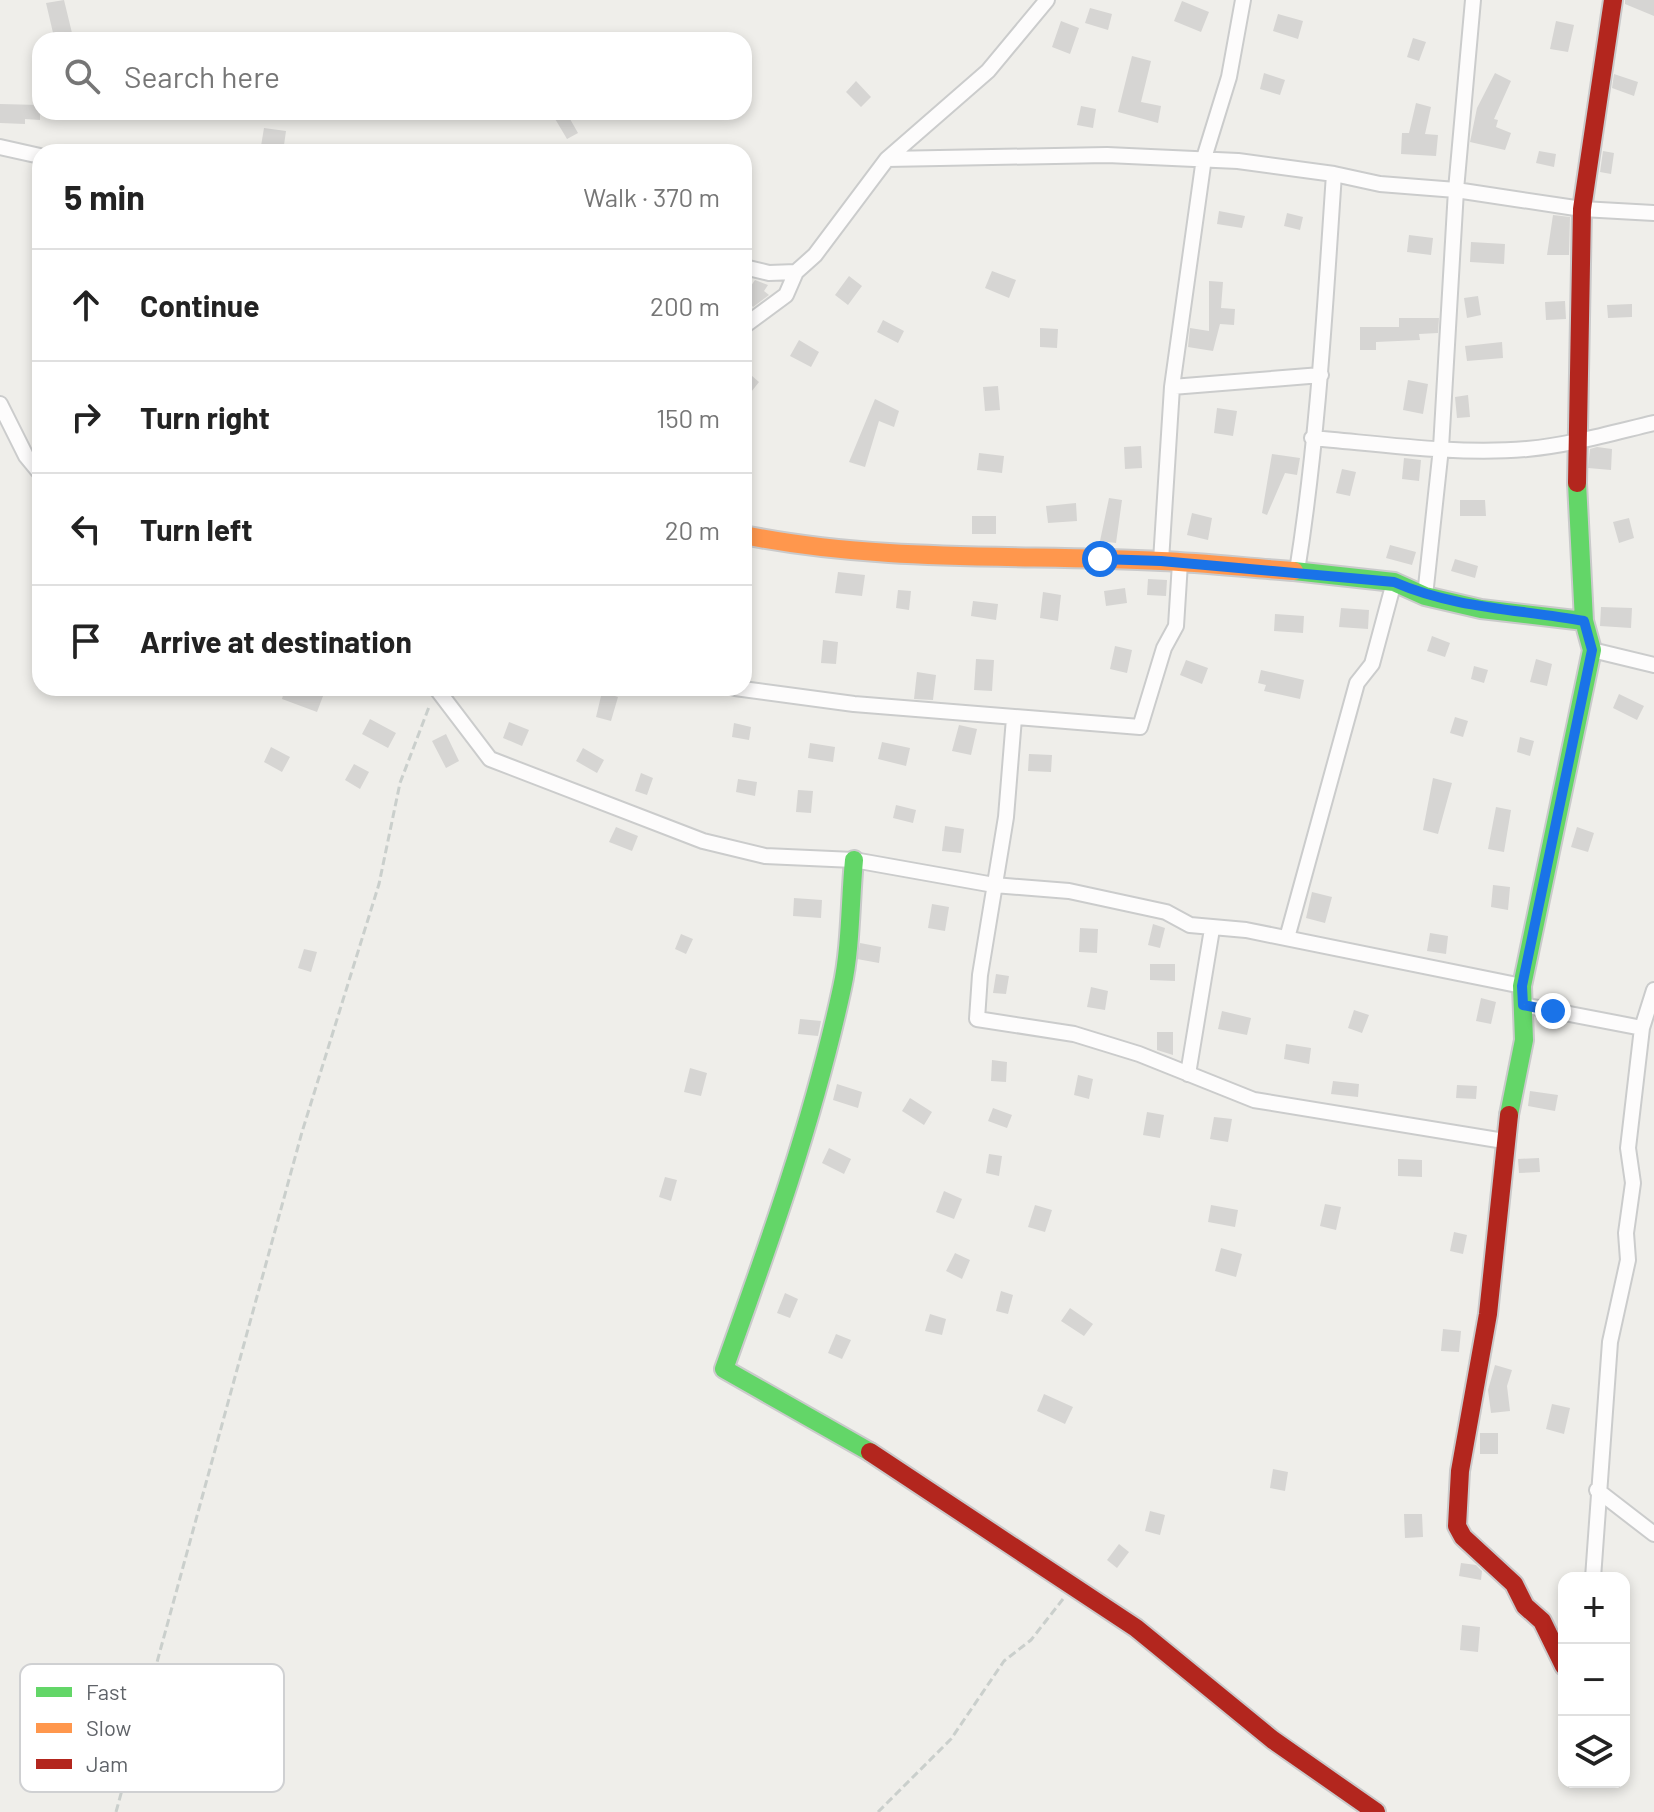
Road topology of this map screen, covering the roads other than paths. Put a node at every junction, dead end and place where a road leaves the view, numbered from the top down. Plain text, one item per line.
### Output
1 (1047, 0) edge
2 (1243, 0) edge
3 (1473, 0) edge
4 (1613, 0) edge
5 (0, 147) edge
6 (32, 154) edge
7 (1204, 158) junction
8 (887, 159) junction
9 (1334, 174) junction
10 (1456, 190) junction
11 (1582, 209) junction
12 (1654, 213) edge
13 (752, 269) edge
14 (796, 272) junction
15 (752, 320) edge
16 (1321, 375) junction
17 (1172, 387) junction
18 (0, 404) edge
19 (1654, 423) edge
20 (1312, 438) junction
21 (1575, 442) junction
22 (1441, 448) junction
23 (32, 463) edge
24 (752, 537) edge
25 (1170, 562) junction
26 (1297, 571) junction
27 (1394, 582) junction
28 (1425, 596) junction
29 (1584, 621) junction
30 (1592, 650) junction
31 (1654, 665) edge
32 (752, 690) edge
33 (435, 696) edge
34 (1014, 718) junction
35 (854, 860) junction
36 (994, 885) junction
37 (1212, 929) junction
38 (1287, 938) junction
39 (1654, 990) edge
40 (1522, 996) junction
41 (1642, 1028) junction
42 (1188, 1074) junction
43 (1504, 1141) junction
44 (1597, 1490) junction
45 (1654, 1534) edge
46 (1593, 1572) edge
47 (1558, 1654) edge
48 (1376, 1812) edge

1 - 8 street
2 - 7 street
3 - 10 street
4 - 11 street
5 - 6 street
7 - 8 street
7 - 9 street
7 - 17 street
8 - 14 street
9 - 10 street
9 - 16 street
10 - 11 street
10 - 22 street
11 - 12 street
11 - 21 street
13 - 14 street
14 - 15 street
16 - 17 street
16 - 20 street
17 - 25 street
18 - 23 street
19 - 21 street
20 - 22 street
20 - 26 street
21 - 22 street
21 - 29 street
22 - 28 street
24 - 25 street
25 - 26 street
25 - 34 street
26 - 27 street
27 - 28 street
27 - 38 street
28 - 29 street
29 - 30 street
30 - 31 street
30 - 40 street
32 - 34 street
33 - 35 street
34 - 36 street
35 - 36 street
35 - 48 street
36 - 37 street
36 - 42 street
37 - 38 street
37 - 42 street
38 - 40 street
39 - 41 street
40 - 41 street
40 - 43 street
41 - 44 street
42 - 43 street
43 - 47 street
44 - 45 street
44 - 46 street

